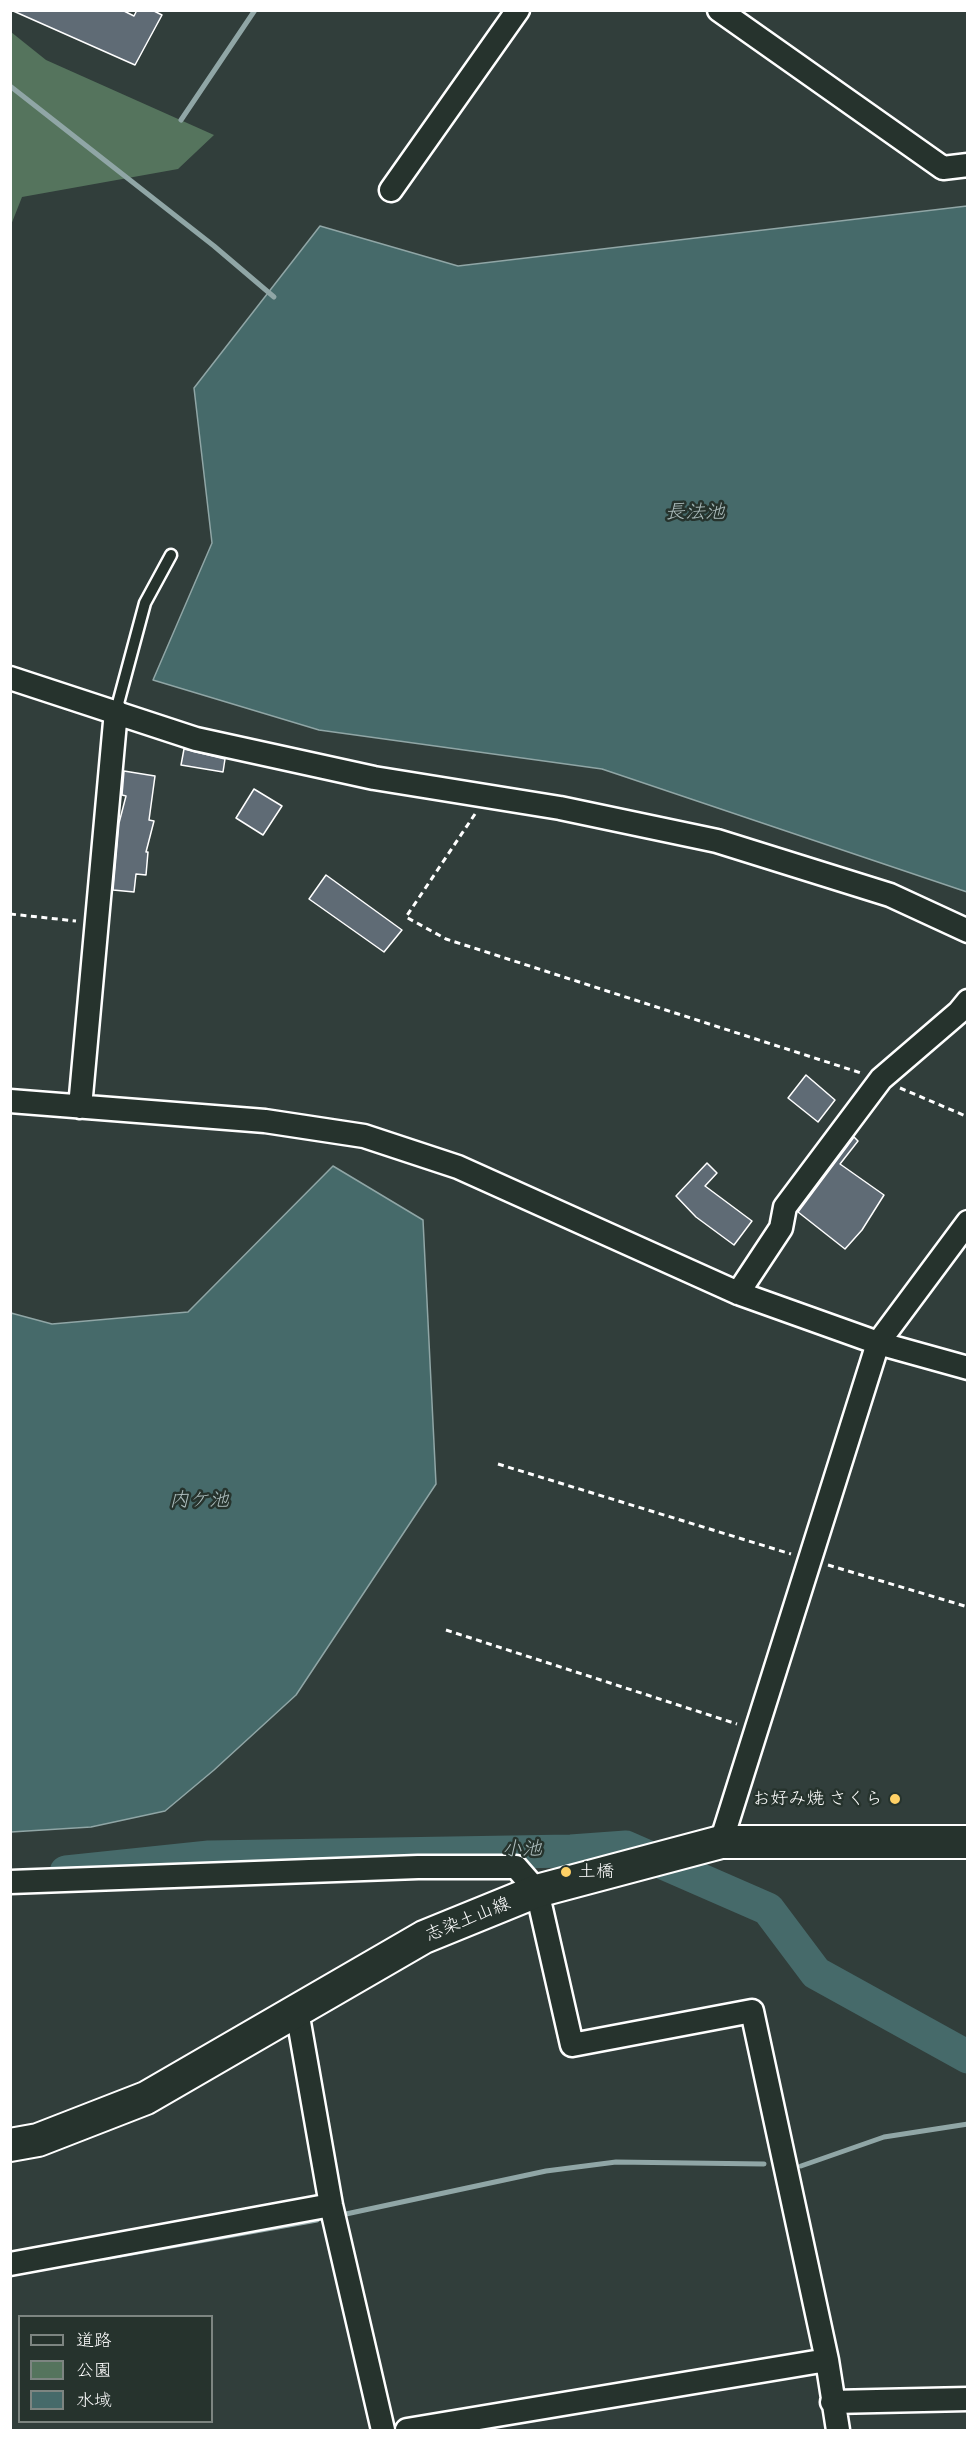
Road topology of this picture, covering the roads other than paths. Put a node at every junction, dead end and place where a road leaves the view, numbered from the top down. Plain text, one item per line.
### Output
1 (518, 10) edge
2 (719, 10) edge
3 (968, 165) edge
4 (391, 190) dead end
5 (171, 555) dead end
6 (10, 678) edge
7 (116, 711) junction
8 (968, 931) edge
9 (968, 1001) edge
10 (10, 1101) edge
11 (80, 1107) junction
12 (968, 1222) edge
13 (738, 1293) junction
14 (878, 1343) junction
15 (968, 1368) edge
16 (721, 1842) junction
17 (968, 1842) edge
18 (10, 1882) edge
19 (537, 1891) junction
20 (297, 2011) junction
21 (10, 2145) edge
22 (331, 2205) junction
23 (10, 2265) edge
24 (827, 2360) junction
25 (968, 2399) edge
26 (832, 2402) junction
27 (383, 2430) edge
28 (406, 2430) edge
29 (838, 2430) edge

1 - 4 street
2 - 3 street
5 - 7 lane
6 - 7 street
7 - 8 street
7 - 11 street
9 - 13 street
10 - 11 street
11 - 13 street
12 - 14 street
13 - 14 street
14 - 15 street
14 - 16 street
16 - 17 main road, 志染土山線
16 - 19 main road, 志染土山線
18 - 19 street
19 - 20 main road, 志染土山線
19 - 24 street
20 - 21 main road, 志染土山線
20 - 22 street
22 - 23 street
22 - 27 street
24 - 26 street
24 - 28 street
25 - 26 street
26 - 29 street

